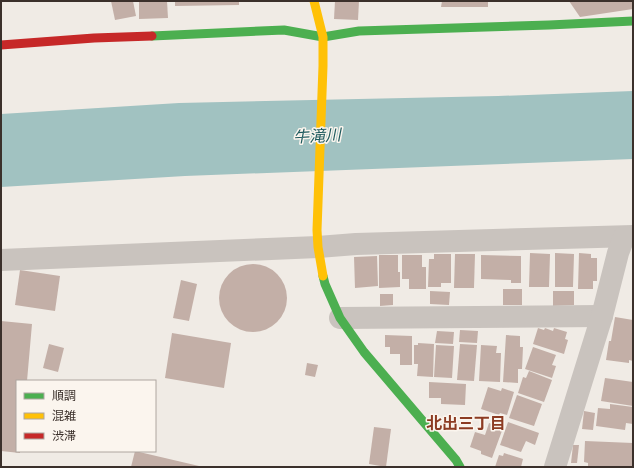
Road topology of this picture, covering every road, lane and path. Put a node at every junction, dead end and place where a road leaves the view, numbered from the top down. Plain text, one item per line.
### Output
1 (314, 1) edge
2 (633, 21) edge
3 (322, 37) junction
4 (1, 45) edge
5 (628, 236) edge
6 (318, 239) junction
7 (1, 260) edge
8 (602, 316) junction
9 (340, 318) junction
10 (460, 467) edge
11 (555, 467) edge

1 - 3 street
2 - 3 street
3 - 4 street
3 - 6 street
5 - 6 street
5 - 8 street
6 - 7 street
6 - 9 street
8 - 9 street
8 - 11 street
9 - 10 street

